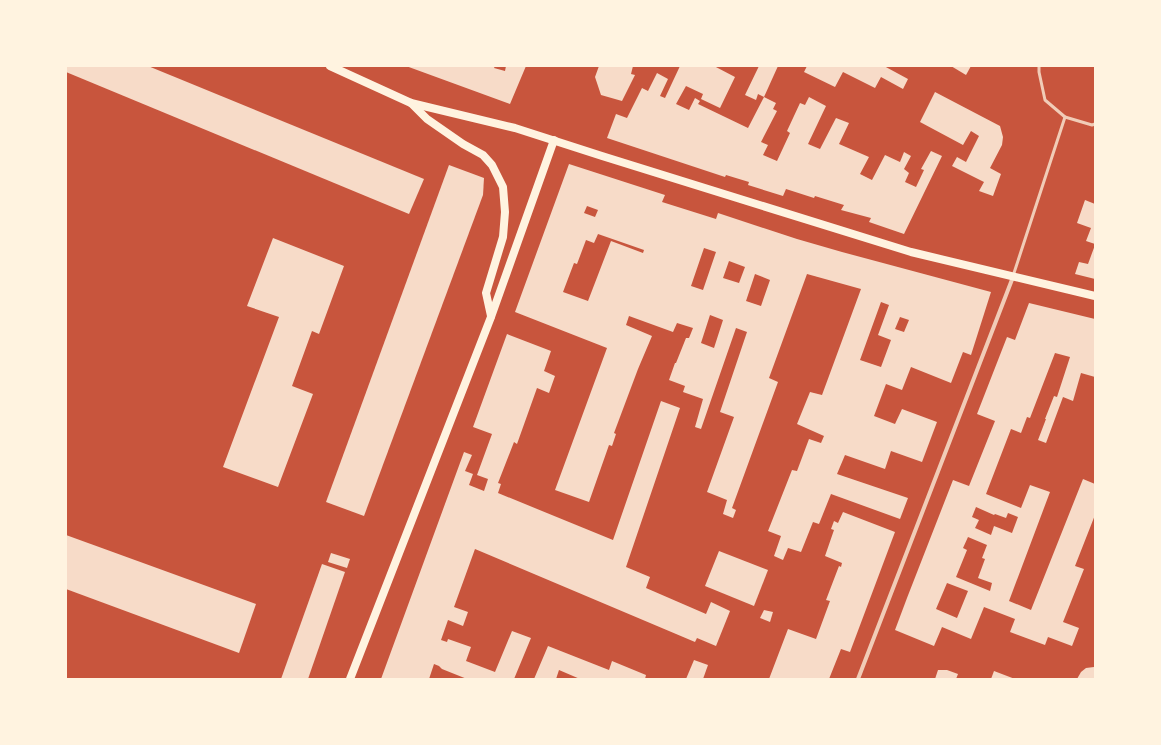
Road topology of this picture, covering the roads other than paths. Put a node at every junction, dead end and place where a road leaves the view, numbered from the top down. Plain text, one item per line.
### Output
1 (330, 66) edge
2 (1039, 66) edge
3 (411, 103) junction
4 (1065, 117) junction
5 (1095, 124) edge
6 (554, 140) junction
7 (1013, 276) junction
8 (1095, 296) edge
9 (491, 317) junction
10 (350, 679) edge
11 (858, 679) edge

1 - 3 main road
2 - 4 lane
3 - 6 main road
3 - 9 main road
4 - 5 lane
4 - 7 lane
6 - 7 main road
6 - 9 main road
7 - 8 main road
7 - 11 street
9 - 10 main road

